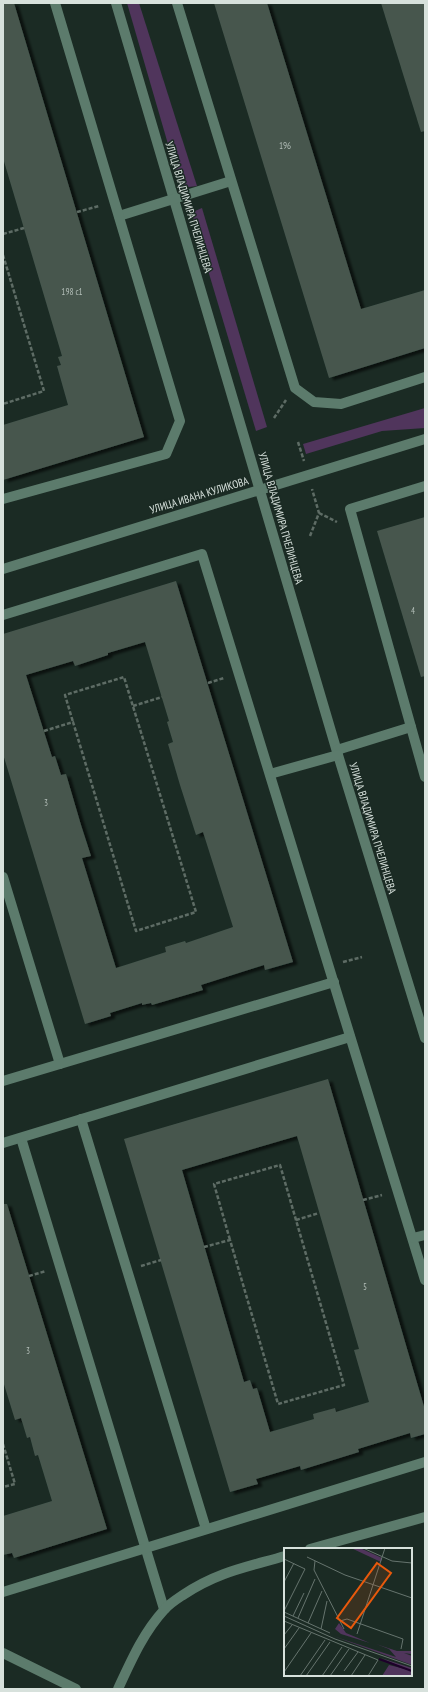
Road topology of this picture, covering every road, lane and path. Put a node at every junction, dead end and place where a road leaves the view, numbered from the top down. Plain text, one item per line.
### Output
1 (55, 3) edge
2 (116, 3) edge
3 (177, 3) edge
4 (232, 181) junction
5 (175, 199) junction
6 (115, 201) junction
7 (77, 212) dead end
8 (119, 216) junction
9 (24, 228) dead end
10 (3, 234) edge
11 (3, 255) edge
12 (425, 377) edge
13 (295, 388) junction
14 (3, 404) edge
15 (274, 418) dead end
16 (425, 439) edge
17 (425, 486) edge
18 (260, 489) junction
19 (3, 499) edge
20 (339, 524) dead end
21 (310, 536) dead end
22 (3, 569) edge
23 (3, 615) edge
24 (162, 697) dead end
25 (133, 706) junction
26 (73, 722) junction
27 (411, 727) junction
28 (44, 731) dead end
29 (337, 752) junction
30 (270, 774) junction
31 (425, 777) edge
32 (3, 877) edge
33 (334, 982) junction
34 (350, 1037) junction
35 (425, 1038) edge
36 (60, 1064) junction
37 (3, 1081) edge
38 (81, 1119) junction
39 (21, 1138) junction
40 (3, 1143) edge
41 (397, 1190) junction
42 (363, 1200) dead end
43 (319, 1213) dead end
44 (296, 1220) junction
45 (425, 1235) edge
46 (412, 1238) junction
47 (230, 1240) junction
48 (204, 1247) dead end
49 (161, 1260) dead end
50 (127, 1270) junction
51 (425, 1280) edge
52 (3, 1444) edge
53 (425, 1462) edge
54 (3, 1487) edge
55 (425, 1518) edge
56 (206, 1530) junction
57 (146, 1548) junction
58 (314, 1548) edge
59 (284, 1556) edge
60 (3, 1592) edge
61 (164, 1609) junction
62 (3, 1653) edge
63 (76, 1689) edge
64 (118, 1689) edge

1 - 6 street
2 - 5 street, УЛИЦА ВЛАДИМИРА ПЧЕЛИНЦЕВА
3 - 4 street
4 - 5 street
4 - 13 street
5 - 8 street
5 - 18 street, УЛИЦА ВЛАДИМИРА ПЧЕЛИНЦЕВА
6 - 7 path
6 - 8 street
8 - 19 street
9 - 10 path
11 - 14 path
12 - 13 street
13 - 15 path
16 - 18 street, УЛИЦА ИВАНА КУЛИКОВА
17 - 27 street
18 - 22 street, УЛИЦА ИВАНА КУЛИКОВА
18 - 29 street, УЛИЦА ВЛАДИМИРА ПЧЕЛИНЦЕВА
20 - 21 path
23 - 30 street
24 - 25 path
25 - 26 path
25 - 26 path
26 - 28 path
27 - 29 street
27 - 31 street
29 - 30 street
29 - 35 street, УЛИЦА ВЛАДИМИРА ПЧЕЛИНЦЕВА
30 - 33 street
32 - 36 street
33 - 34 street
33 - 36 street
34 - 38 street
34 - 41 street
36 - 37 street
38 - 39 street
38 - 50 street
39 - 40 street
39 - 57 street
41 - 42 path
41 - 46 street
43 - 44 path
44 - 47 path
44 - 47 path
45 - 46 street
46 - 51 street
47 - 48 path
49 - 50 path
50 - 56 street
52 - 54 path
53 - 56 street
55 - 58 street
56 - 57 street
57 - 60 street
57 - 61 street
59 - 61 street
61 - 64 street
62 - 63 street

